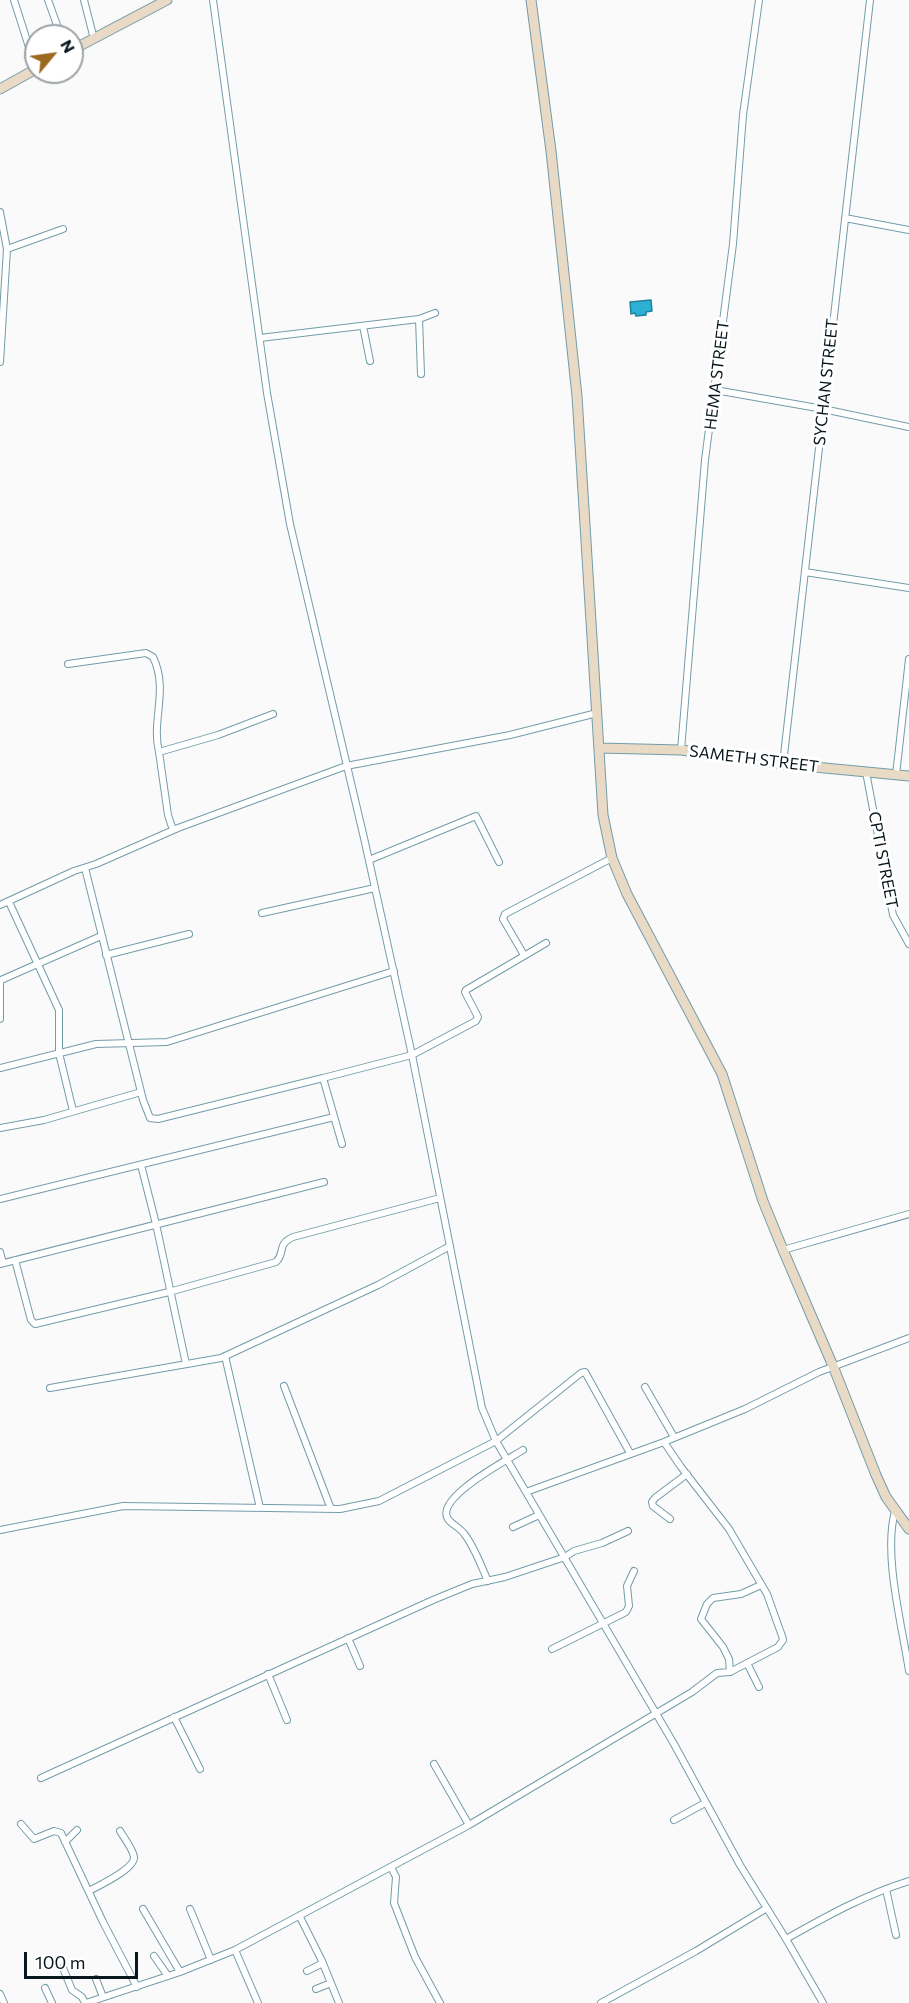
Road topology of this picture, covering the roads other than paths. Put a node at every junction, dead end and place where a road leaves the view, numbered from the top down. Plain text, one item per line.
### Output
1 (14, 0) edge
2 (48, 0) edge
3 (84, 0) edge
4 (167, 0) edge
5 (213, 0) edge
6 (531, 0) edge
7 (759, 0) edge
8 (870, 0) edge
9 (57, 24) edge
10 (24, 31) edge
11 (94, 39) junction
12 (84, 44) edge
13 (24, 76) edge
14 (0, 89) edge
15 (0, 212) edge
16 (845, 218) junction
17 (1, 225) edge
18 (63, 229) dead end
19 (909, 230) edge
20 (7, 249) junction
21 (435, 313) dead end
22 (419, 319) junction
23 (363, 326) junction
24 (260, 338) junction
25 (0, 360) edge
26 (370, 361) dead end
27 (421, 374) dead end
28 (715, 390) junction
29 (823, 409) junction
30 (909, 428) edge
31 (805, 572) junction
32 (909, 588) edge
33 (909, 659) edge
34 (68, 664) dead end
35 (597, 713) junction
36 (273, 714) dead end
37 (599, 748) junction
38 (681, 750) junction
39 (159, 752) junction
40 (783, 764) junction
41 (346, 766) junction
42 (866, 772) junction
43 (897, 775) junction
44 (909, 776) edge
45 (173, 830) junction
46 (612, 858) junction
47 (369, 860) junction
48 (499, 862) dead end
49 (85, 868) junction
50 (375, 888) junction
51 (9, 902) junction
52 (0, 905) edge
53 (262, 914) dead end
54 (189, 934) dead end
55 (101, 936) junction
56 (546, 943) dead end
57 (909, 944) edge
58 (106, 955) junction
59 (524, 955) junction
60 (38, 964) junction
61 (394, 971) junction
62 (0, 981) edge
63 (0, 1019) edge
64 (129, 1044) junction
65 (58, 1053) junction
66 (412, 1054) junction
67 (0, 1068) edge
68 (324, 1078) junction
69 (141, 1092) junction
70 (73, 1111) junction
71 (334, 1117) junction
72 (0, 1128) edge
73 (342, 1144) dead end
74 (141, 1165) junction
75 (324, 1182) dead end
76 (440, 1198) junction
77 (0, 1199) edge
78 (909, 1214) edge
79 (156, 1224) junction
80 (450, 1246) junction
81 (783, 1250) junction
82 (0, 1252) edge
83 (15, 1260) junction
84 (1, 1264) edge
85 (170, 1292) junction
86 (909, 1338) edge
87 (225, 1356) junction
88 (186, 1364) junction
89 (833, 1366) junction
90 (284, 1386) dead end
91 (645, 1387) dead end
92 (50, 1388) dead end
93 (674, 1437) junction
94 (496, 1441) junction
95 (664, 1442) junction
96 (523, 1450) dead end
97 (630, 1453) junction
98 (507, 1460) junction
99 (687, 1474) junction
100 (526, 1492) junction
101 (260, 1508) junction
102 (331, 1509) junction
103 (895, 1511) junction
104 (539, 1515) junction
105 (670, 1519) dead end
106 (513, 1527) dead end
107 (909, 1529) edge
108 (0, 1530) edge
109 (628, 1531) dead end
110 (565, 1557) junction
111 (633, 1571) dead end
112 (488, 1581) junction
113 (762, 1585) junction
114 (604, 1624) junction
115 (348, 1638) junction
116 (552, 1649) dead end
117 (747, 1663) junction
118 (360, 1666) dead end
119 (909, 1671) edge
120 (730, 1672) junction
121 (268, 1674) junction
122 (759, 1687) dead end
123 (656, 1714) junction
124 (174, 1717) junction
125 (287, 1720) dead end
126 (434, 1764) dead end
127 (200, 1769) dead end
128 (41, 1778) dead end
129 (705, 1803) junction
130 (674, 1820) dead end
131 (21, 1824) dead end
132 (469, 1825) junction
133 (77, 1830) dead end
134 (120, 1831) dead end
135 (66, 1842) junction
136 (391, 1867) junction
137 (909, 1881) edge
138 (886, 1889) junction
139 (88, 1891) junction
140 (767, 1908) junction
141 (143, 1909) dead end
142 (190, 1910) dead end
143 (300, 1917) junction
144 (896, 1935) dead end
145 (786, 1939) junction
146 (235, 1950) junction
147 (154, 1956) dead end
148 (211, 1960) junction
149 (323, 1963) junction
150 (63, 1968) dead end
151 (307, 1971) dead end
152 (180, 1972) junction
153 (168, 1976) junction
154 (96, 1979) dead end
155 (331, 1983) junction
156 (137, 1987) junction
157 (45, 1988) dead end
158 (315, 1989) dead end
159 (0, 1994) edge
160 (103, 1997) junction
161 (4, 2003) edge
162 (52, 2003) edge
163 (86, 2003) edge
164 (258, 2003) edge
165 (339, 2003) edge
166 (440, 2003) edge
167 (601, 2003) edge
168 (823, 2003) edge

1 - 10 street
2 - 9 street
3 - 11 street
4 - 11 street
5 - 24 street
6 - 35 street
7 - 28 street, HEMA STREET
8 - 16 street, SYCHAN STREET
11 - 12 street
13 - 14 street
15 - 17 street
16 - 19 street
16 - 29 street, SYCHAN STREET
17 - 20 street
18 - 20 street
20 - 25 street
21 - 22 street
22 - 23 street
22 - 27 street
23 - 24 street
23 - 26 street
24 - 41 street
28 - 29 street
28 - 38 street, HEMA STREET
29 - 30 street
29 - 31 street, SYCHAN STREET
31 - 32 street
31 - 40 street, SYCHAN STREET
33 - 43 street
34 - 39 street
35 - 37 street
35 - 41 street
36 - 39 street
37 - 38 street, SAMETH STREET
37 - 46 street
38 - 40 street, SAMETH STREET
39 - 45 street
40 - 42 street, SAMETH STREET
41 - 45 street
41 - 47 street
42 - 43 street, SAMETH STREET
42 - 57 street, CPTI STREET
43 - 44 street, SAMETH STREET
45 - 49 street
46 - 59 street
46 - 81 street
47 - 48 street
47 - 50 street
49 - 51 street
49 - 55 street
50 - 53 street
50 - 61 street
51 - 52 street
51 - 60 street
54 - 58 street
55 - 58 street
55 - 60 street
56 - 59 street
58 - 64 street
59 - 66 street
60 - 62 street
60 - 65 street
61 - 64 street
61 - 66 street
62 - 63 street
64 - 65 street
64 - 69 street
65 - 67 street
65 - 70 street
66 - 68 street
66 - 76 street
68 - 69 street
68 - 71 street
69 - 70 street
70 - 72 street
71 - 73 street
71 - 74 street
74 - 77 street
74 - 79 street
75 - 79 street
76 - 80 street
76 - 85 street
78 - 81 street
79 - 83 street
79 - 85 street
80 - 87 street
80 - 94 street
81 - 89 street
82 - 84 street
83 - 84 street
83 - 85 street
85 - 88 street
86 - 89 street
87 - 88 street
87 - 101 street
88 - 92 street
89 - 93 street
89 - 103 street
90 - 102 street
91 - 93 street
93 - 95 street
94 - 97 street
94 - 98 street
94 - 102 street
95 - 97 street
95 - 99 street
96 - 98 street
97 - 100 street
98 - 100 street
98 - 112 street
99 - 105 street
99 - 113 street
100 - 104 street
101 - 102 street
101 - 108 street
103 - 107 street
103 - 119 street
104 - 106 street
104 - 110 street
109 - 110 street
110 - 112 street
110 - 114 street
111 - 114 street
112 - 115 street
113 - 117 street
113 - 120 street
114 - 116 street
114 - 123 street
115 - 118 street
115 - 121 street
117 - 120 street
117 - 122 street
120 - 123 street
121 - 124 street
121 - 125 street
123 - 129 street
123 - 132 street
124 - 127 street
124 - 128 street
126 - 132 street
129 - 130 street
129 - 140 street
131 - 135 street
132 - 136 street
133 - 135 street
134 - 139 street
135 - 139 street
136 - 143 street
136 - 166 street
137 - 138 street
138 - 144 street
138 - 145 street
139 - 156 street
140 - 145 street
140 - 167 street
141 - 152 street
142 - 148 street
143 - 146 street
143 - 149 street
145 - 168 street
146 - 148 street
146 - 164 street
147 - 153 street
148 - 152 street
149 - 151 street
149 - 155 street
150 - 163 street
152 - 153 street
153 - 156 street
154 - 160 street
155 - 158 street
155 - 165 street
156 - 160 street
157 - 162 street
159 - 161 street
160 - 163 street

